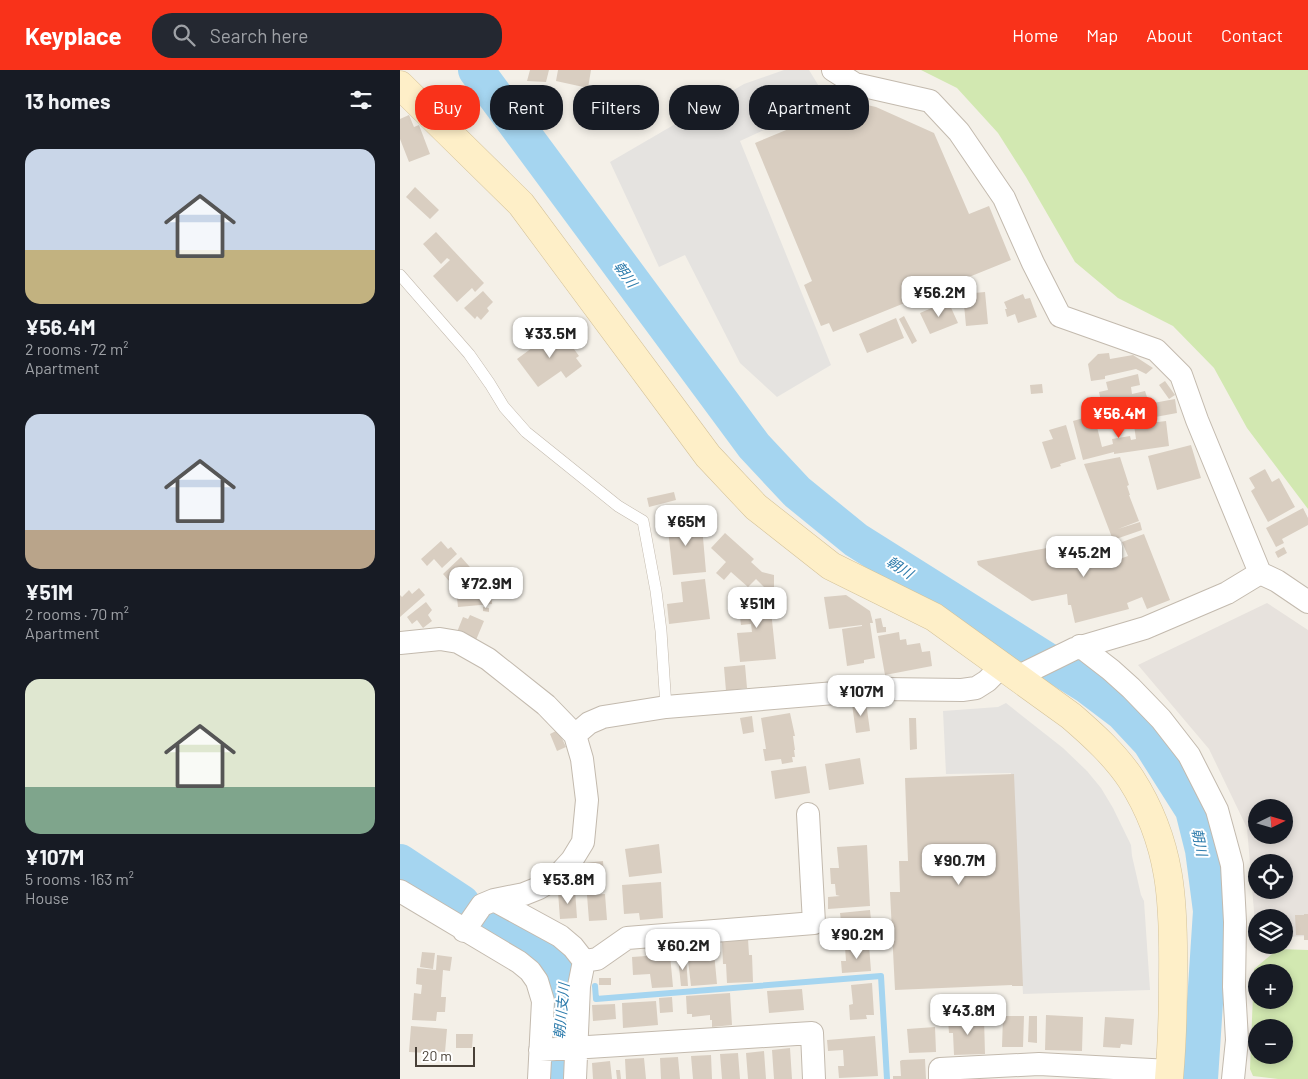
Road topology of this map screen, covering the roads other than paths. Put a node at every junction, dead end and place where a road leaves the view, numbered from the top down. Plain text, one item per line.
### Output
1 (833, 70) edge
2 (400, 85) edge
3 (400, 275) edge
4 (1260, 573) junction
5 (1308, 602) edge
6 (400, 642) edge
7 (1077, 648) junction
8 (1017, 671) junction
9 (666, 707) junction
10 (575, 735) junction
11 (808, 814) dead end
12 (401, 897) edge
13 (494, 900) junction
14 (464, 931) junction
15 (584, 961) junction
16 (560, 1049) junction
17 (1040, 1072) edge
18 (1169, 1075) edge
19 (539, 1079) edge
20 (575, 1079) edge
21 (814, 1079) edge
22 (940, 1079) edge
23 (1233, 1079) edge

1 - 4 street
2 - 8 street
3 - 9 lane
4 - 5 street
4 - 7 street
6 - 10 street
7 - 8 street
7 - 23 street
8 - 9 street
8 - 18 street
9 - 10 street
10 - 13 street
11 - 15 street
12 - 14 street
13 - 14 street
13 - 15 street
14 - 16 street
15 - 16 street
16 - 19 street
16 - 20 street
16 - 21 street
17 - 18 street
17 - 22 street

